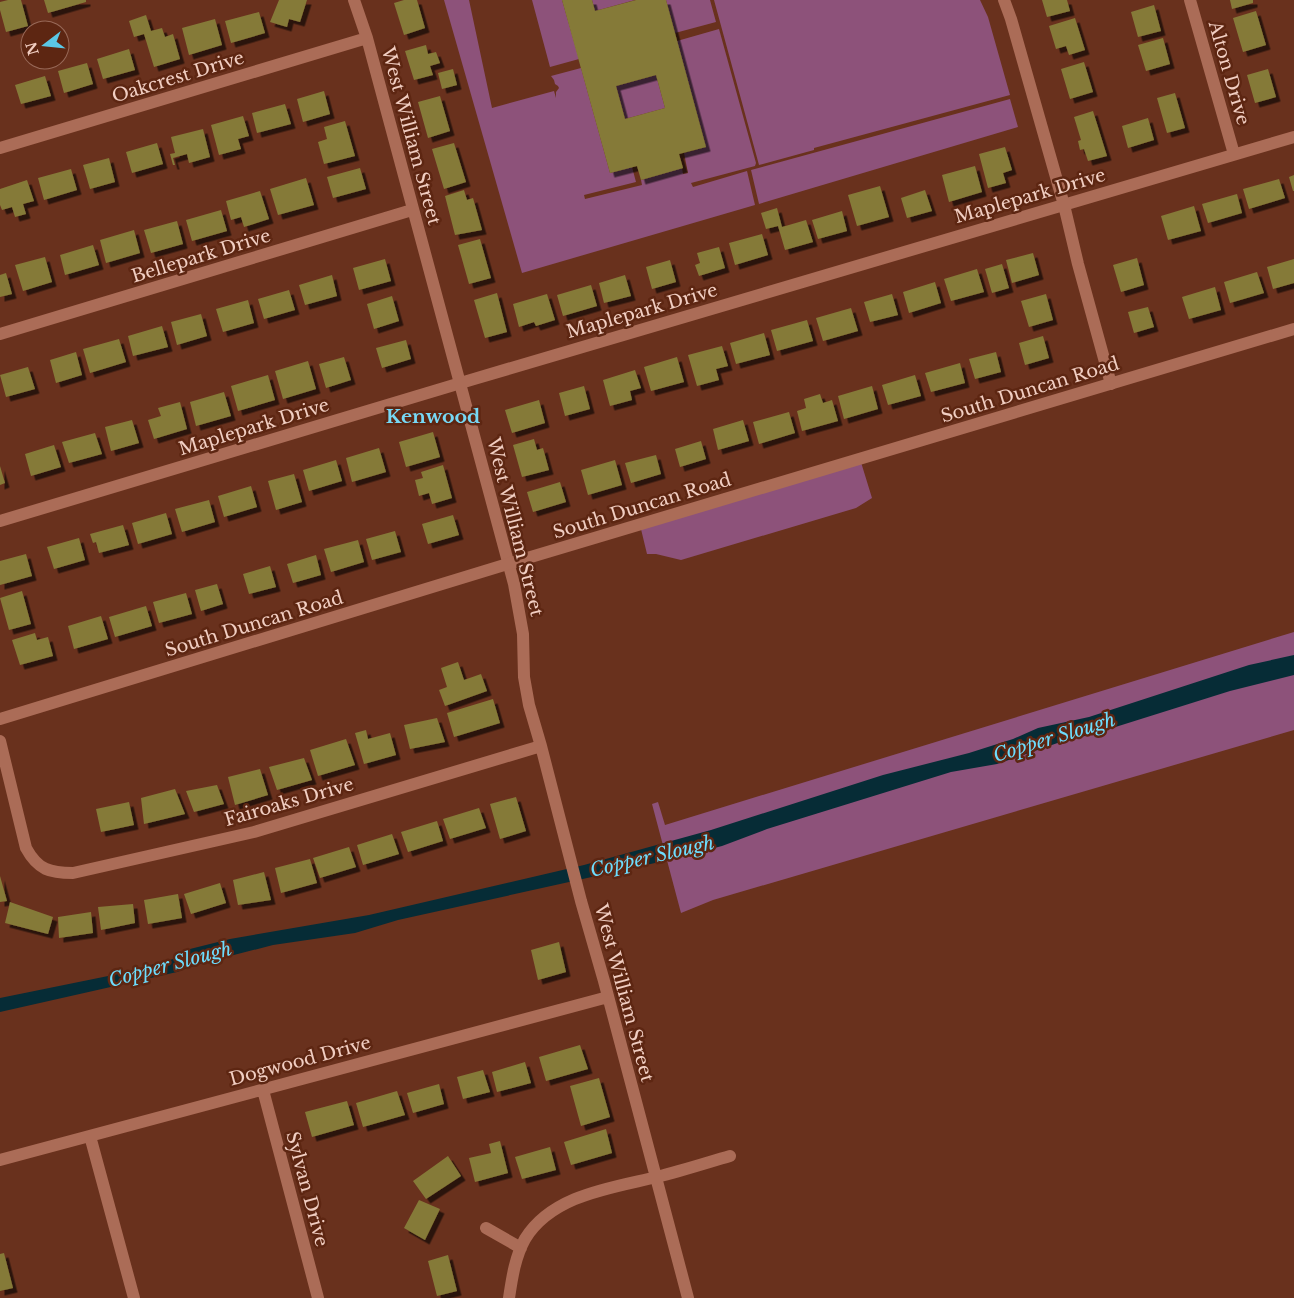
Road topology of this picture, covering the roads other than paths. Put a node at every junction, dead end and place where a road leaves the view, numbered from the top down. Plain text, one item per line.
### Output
1 (354, 0) edge
2 (1004, 0) edge
3 (1190, 0) edge
4 (367, 38) junction
5 (1294, 137) edge
6 (0, 148) edge
7 (1234, 154) junction
8 (1064, 205) junction
9 (412, 210) junction
10 (1294, 330) edge
11 (0, 334) edge
12 (460, 383) junction
13 (1111, 384) junction
14 (0, 521) edge
15 (508, 564) junction
16 (0, 719) edge
17 (0, 741) edge
18 (541, 746) junction
19 (608, 997) junction
20 (263, 1090) junction
21 (90, 1136) junction
22 (730, 1156) dead end
23 (0, 1160) edge
24 (656, 1177) junction
25 (486, 1228) dead end
26 (521, 1248) junction
27 (134, 1298) edge
28 (318, 1298) edge
29 (509, 1298) edge
30 (688, 1298) edge

1 - 4 street, West William Street
2 - 8 street
3 - 7 street, Alton Drive
4 - 6 street, Oakcrest Drive
4 - 9 street, West William Street
5 - 7 street, Maplepark Drive
7 - 8 street, Maplepark Drive
8 - 12 street, Maplepark Drive
8 - 13 street
9 - 11 street, Bellepark Drive
9 - 12 street, West William Street
10 - 13 street, South Duncan Road
12 - 14 street, Maplepark Drive
12 - 15 street, West William Street
13 - 15 street, South Duncan Road
15 - 16 street, South Duncan Road
15 - 18 street, West William Street
17 - 18 street, Fairoaks Drive
18 - 19 street, West William Street
19 - 20 street, Dogwood Drive
19 - 24 street, West William Street
20 - 21 street, Dogwood Drive
20 - 28 street, Sylvan Drive
21 - 23 street, Dogwood Drive
21 - 27 street
22 - 24 street
24 - 26 street
24 - 30 street, West William Street
25 - 26 street
26 - 29 street

